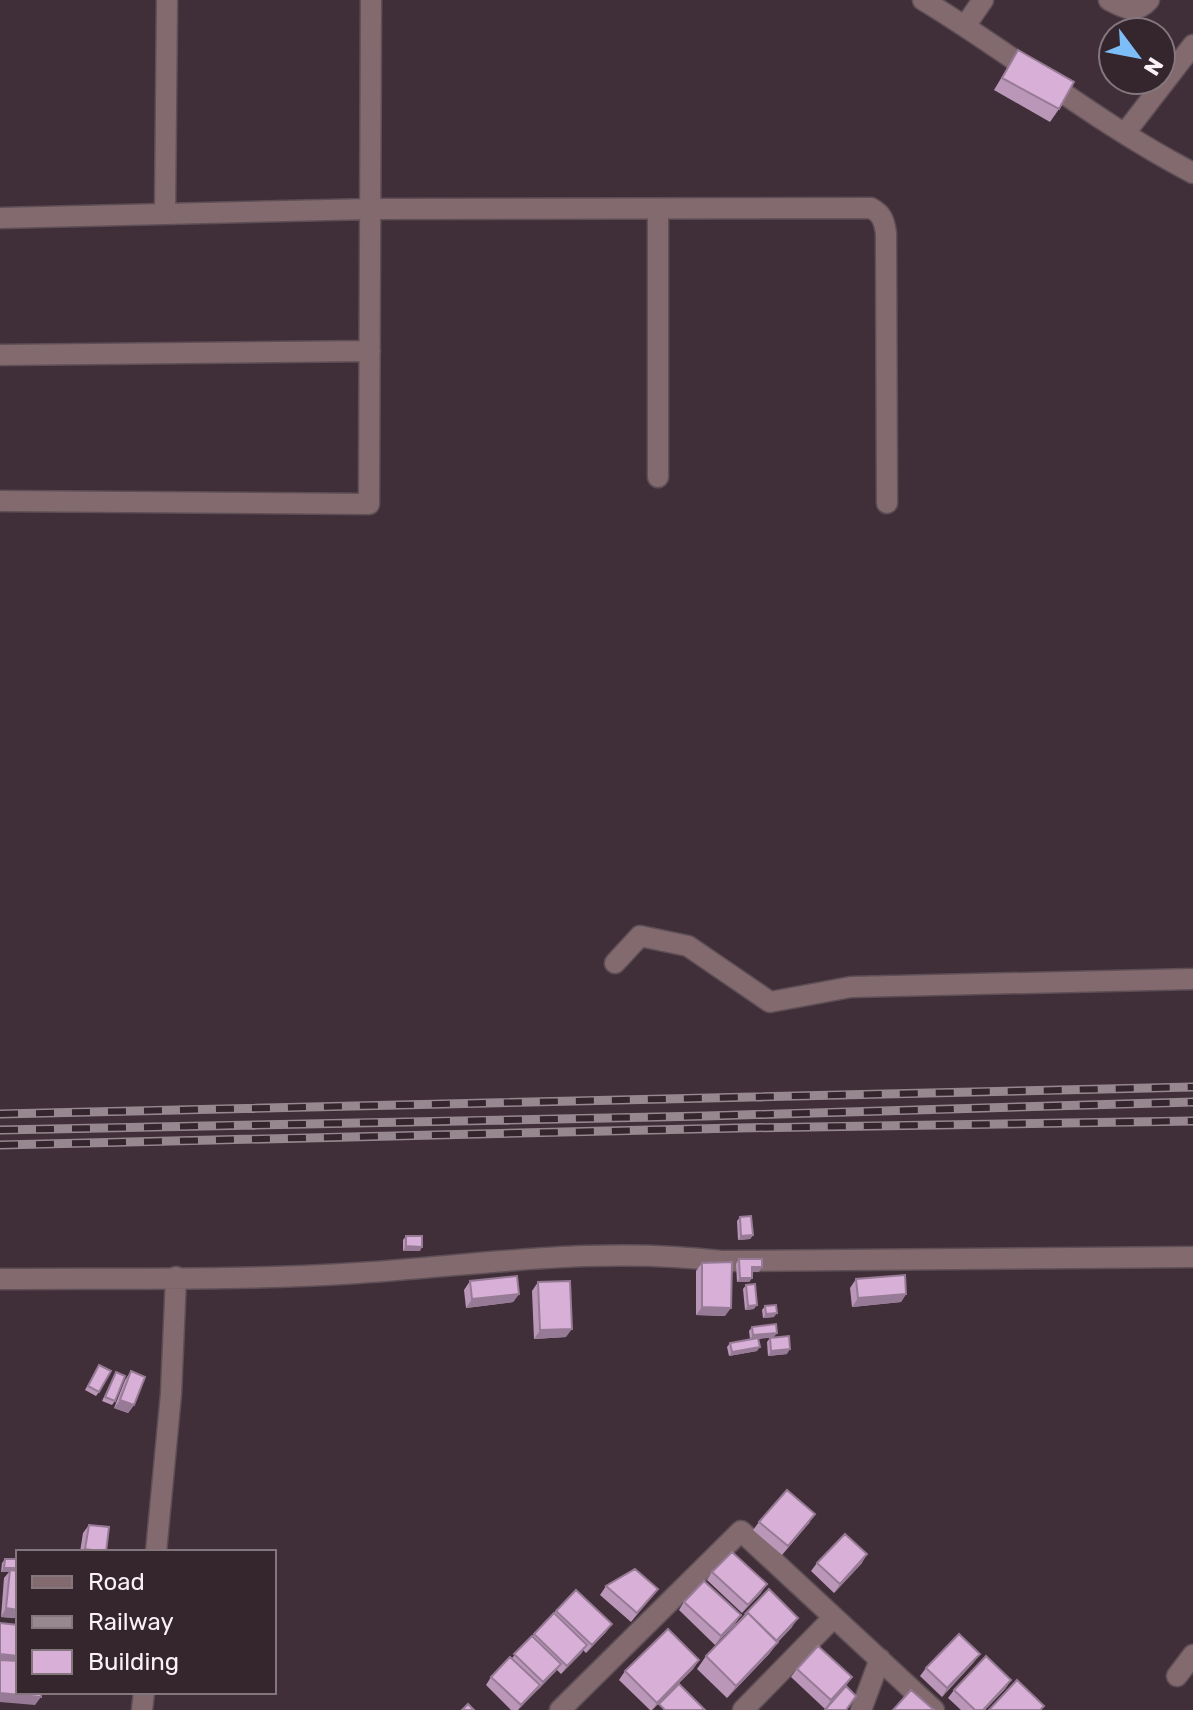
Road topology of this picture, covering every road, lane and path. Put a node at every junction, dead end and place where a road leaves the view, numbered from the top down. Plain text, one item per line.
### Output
1 (167, 0) edge
2 (371, 0) edge
3 (923, 0) edge
4 (983, 0) edge
5 (1109, 0) edge
6 (1149, 0) edge
7 (965, 26) junction
8 (1191, 51) edge
9 (1125, 133) junction
10 (1193, 173) edge
11 (370, 209) junction
12 (658, 209) junction
13 (165, 214) junction
14 (0, 218) edge
15 (370, 351) junction
16 (0, 355) edge
17 (658, 477) dead end
18 (0, 501) edge
19 (887, 503) dead end
20 (615, 963) dead end
21 (1193, 979) edge
22 (1193, 1257) edge
23 (176, 1277) junction
24 (0, 1279) edge
25 (156, 1550) edge
26 (833, 1618) junction
27 (1193, 1655) edge
28 (880, 1659) junction
29 (1177, 1676) dead end
30 (560, 1710) edge
31 (743, 1710) edge
32 (861, 1710) edge
33 (934, 1710) edge

1 - 13 street
2 - 11 street
3 - 7 street
4 - 7 street
5 - 6 street
7 - 9 street
8 - 9 street
9 - 10 street
11 - 12 street
11 - 13 street
11 - 15 street
12 - 17 street
12 - 19 street
13 - 14 street
15 - 16 street
15 - 18 street
20 - 21 street
22 - 23 street
23 - 24 street
23 - 25 street
26 - 28 street
26 - 30 street
26 - 31 street
27 - 29 street
28 - 32 street
28 - 33 street

